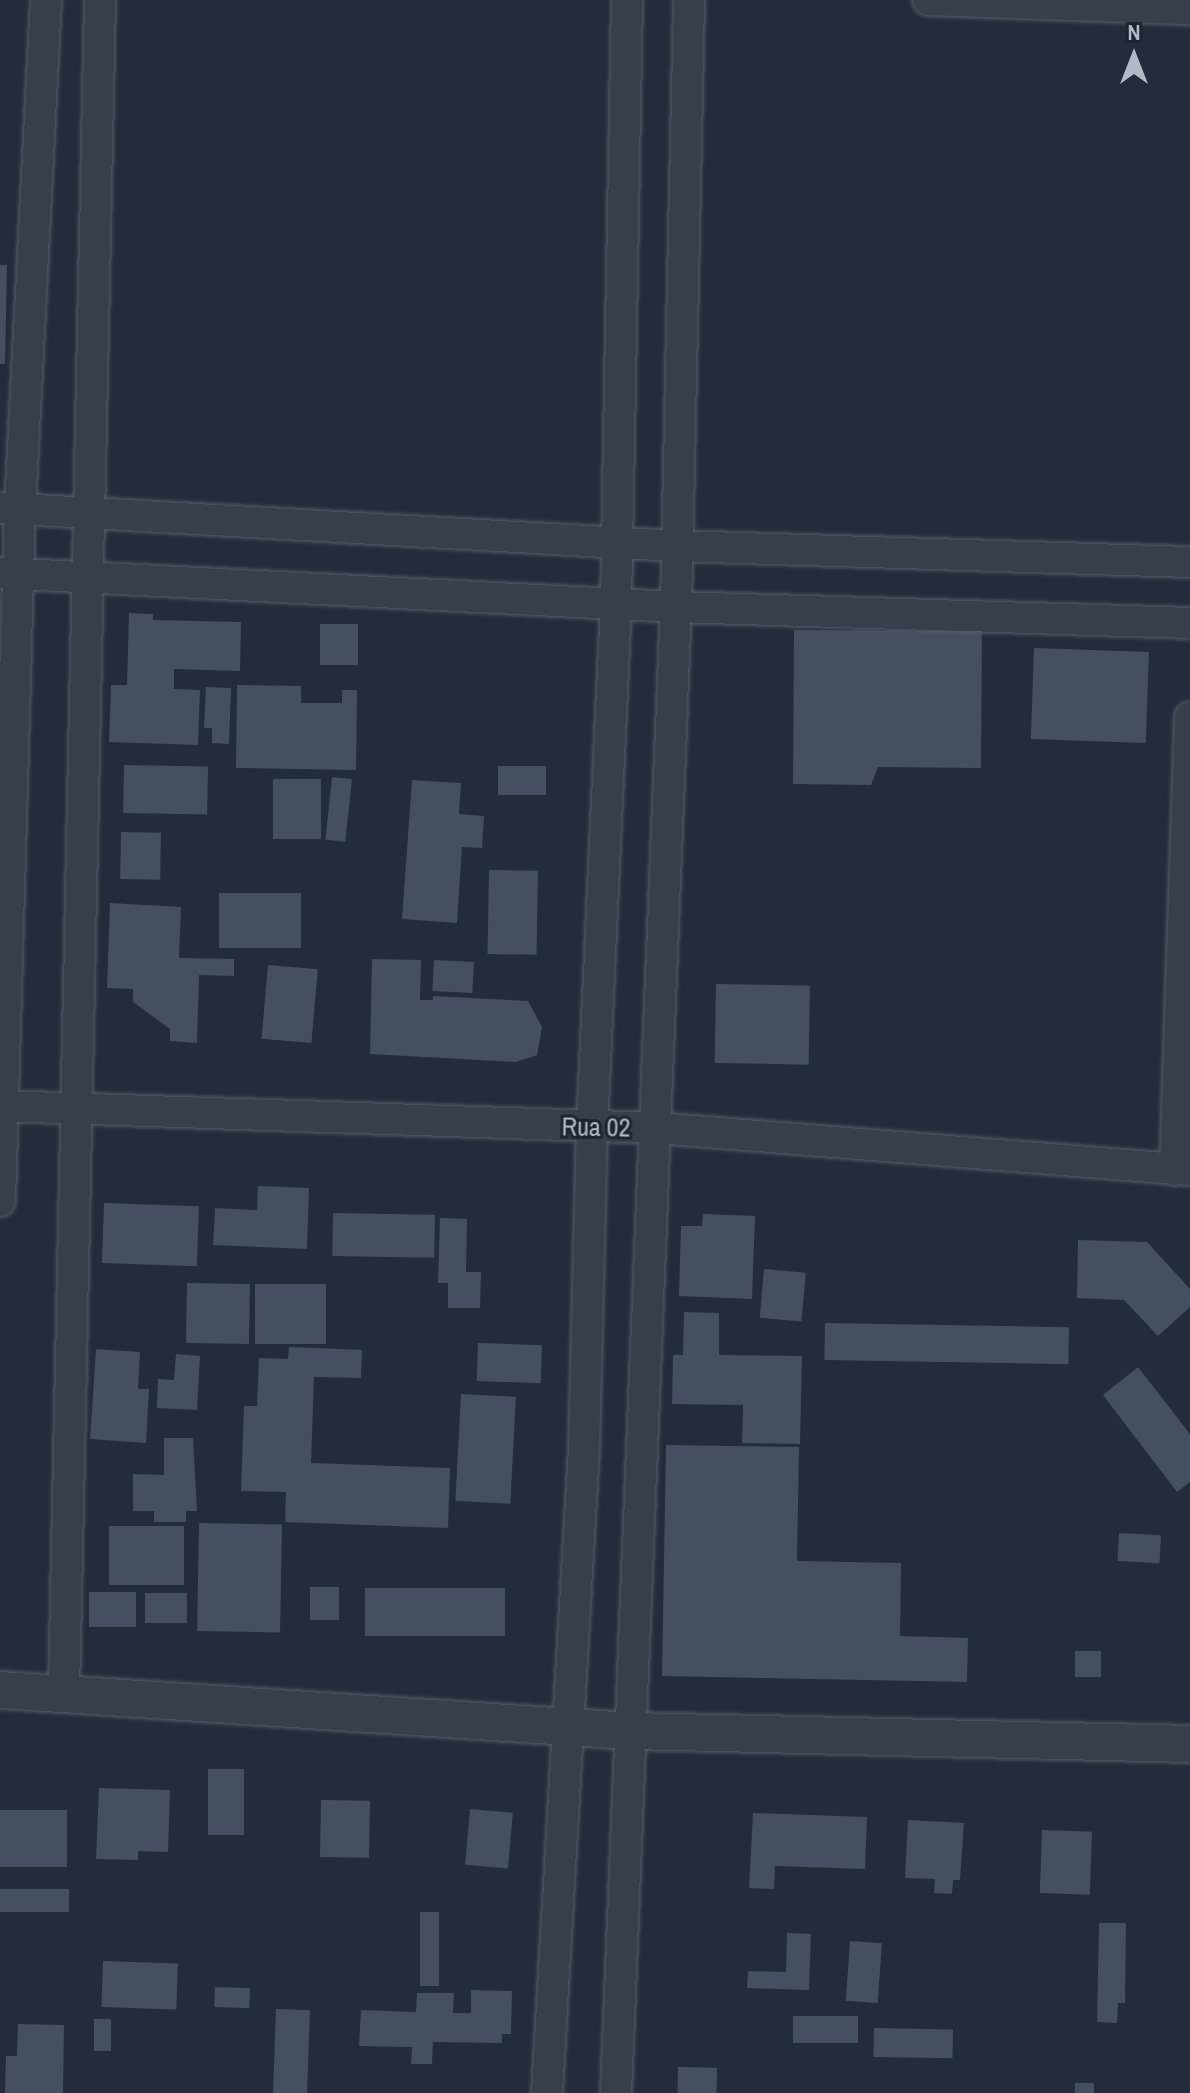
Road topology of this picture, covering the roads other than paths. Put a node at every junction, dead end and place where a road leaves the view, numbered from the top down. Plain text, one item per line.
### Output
1 (46, 0) edge
2 (100, 0) edge
3 (627, 0) edge
4 (689, 0) edge
5 (928, 0) edge
6 (1190, 9) edge
7 (10, 508) edge
8 (87, 510) junction
9 (618, 543) junction
10 (677, 546) junction
11 (1190, 562) edge
12 (9, 574) edge
13 (89, 577) junction
14 (616, 604) junction
15 (676, 607) junction
16 (1190, 623) edge
17 (1190, 717) edge
18 (2, 1106) edge
19 (74, 1110) junction
20 (592, 1128) junction
21 (656, 1128) junction
22 (1182, 1170) edge
23 (0, 1201) edge
24 (0, 1690) edge
25 (64, 1692) junction
26 (566, 1727) junction
27 (631, 1731) junction
28 (1190, 1744) edge
29 (547, 2093) edge
30 (616, 2093) edge

1 - 7 street
2 - 8 street
3 - 9 street
4 - 10 street
5 - 6 street
7 - 8 street
7 - 12 street
8 - 9 street
8 - 13 street
9 - 10 street
9 - 14 street
10 - 11 street
10 - 15 street
12 - 13 street
12 - 18 street
13 - 14 street
13 - 19 street
14 - 15 street
14 - 20 street
15 - 16 street
15 - 21 street
17 - 22 street
18 - 19 street, Rua 02
18 - 23 street
19 - 20 street, Rua 02
19 - 25 street
20 - 21 street, Rua 02
20 - 26 street
21 - 22 street, Rua 02
21 - 27 street
24 - 25 street
25 - 26 street
26 - 27 street
26 - 29 street
27 - 28 street
27 - 30 street

